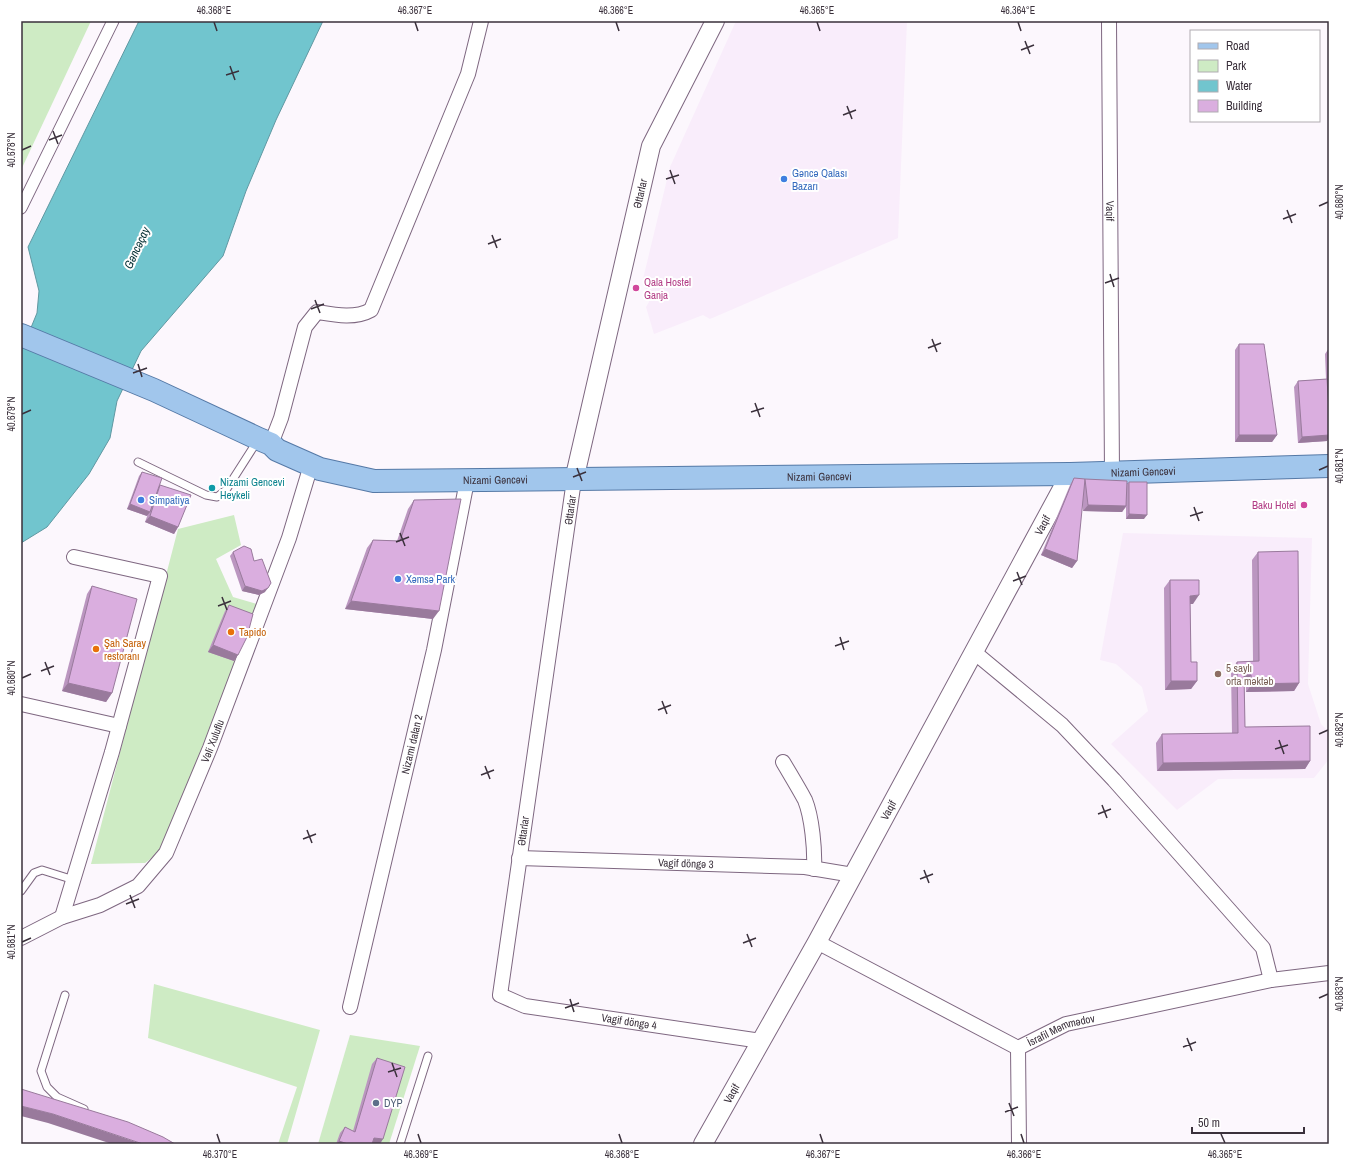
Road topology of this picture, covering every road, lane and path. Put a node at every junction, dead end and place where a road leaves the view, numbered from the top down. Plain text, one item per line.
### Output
1 (112, 21) edge
2 (481, 21) edge
3 (715, 21) edge
4 (1109, 21) edge
5 (21, 208) edge
6 (21, 334) edge
7 (265, 441) junction
8 (138, 462) dead end
9 (311, 465) junction
10 (1329, 466) edge
11 (1070, 474) junction
12 (1112, 474) junction
13 (574, 480) junction
14 (467, 481) junction
15 (74, 557) dead end
16 (974, 652) junction
17 (22, 704) edge
18 (119, 726) junction
19 (783, 762) dead end
20 (519, 858) junction
21 (814, 869) junction
22 (853, 875) junction
23 (74, 880) junction
24 (21, 890) edge
25 (62, 917) junction
26 (21, 938) edge
27 (817, 942) junction
28 (1329, 973) edge
29 (1271, 980) junction
30 (65, 995) dead end
31 (500, 995) joint
32 (350, 1007) dead end
33 (761, 1041) junction
34 (1018, 1048) junction
35 (428, 1056) dead end
36 (94, 1113) edge
37 (400, 1144) edge
38 (703, 1144) edge
39 (1019, 1144) edge

1 - 5 street
2 - 7 street
3 - 13 street, Əttarlar
4 - 12 street, Vaqif
6 - 7 main road
7 - 8 lane
7 - 9 main road, Nizami Gəncəvi
9 - 14 main road, Nizami Gəncəvi
9 - 25 street, Vəli Xuluflu
10 - 12 main road, Nizami Gəncəvi
11 - 12 main road, Nizami Gəncəvi
11 - 13 main road, Nizami Gəncəvi
11 - 16 street, Vaqif
13 - 14 main road, Nizami Gəncəvi
13 - 20 street, Əttarlar
14 - 32 street, Nizami dalan 2
15 - 18 street
16 - 22 street, Vaqif
16 - 29 street
17 - 18 street
18 - 23 street
19 - 21 street
20 - 21 street, Vagif döngə 3
20 - 31 street, Əttarlar
21 - 22 street, Vagif döngə 3
22 - 27 street, Vaqif
23 - 24 lane
23 - 25 street
25 - 26 street, Vəli Xuluflu
27 - 33 street, Vaqif
27 - 34 street, İsrafil Məmmədov
28 - 29 street, İsrafil Məmmədov
29 - 34 street, İsrafil Məmmədov
30 - 36 lane
31 - 33 street, Vagif döngə 4
33 - 38 street, Vaqif
34 - 39 street
35 - 37 lane

